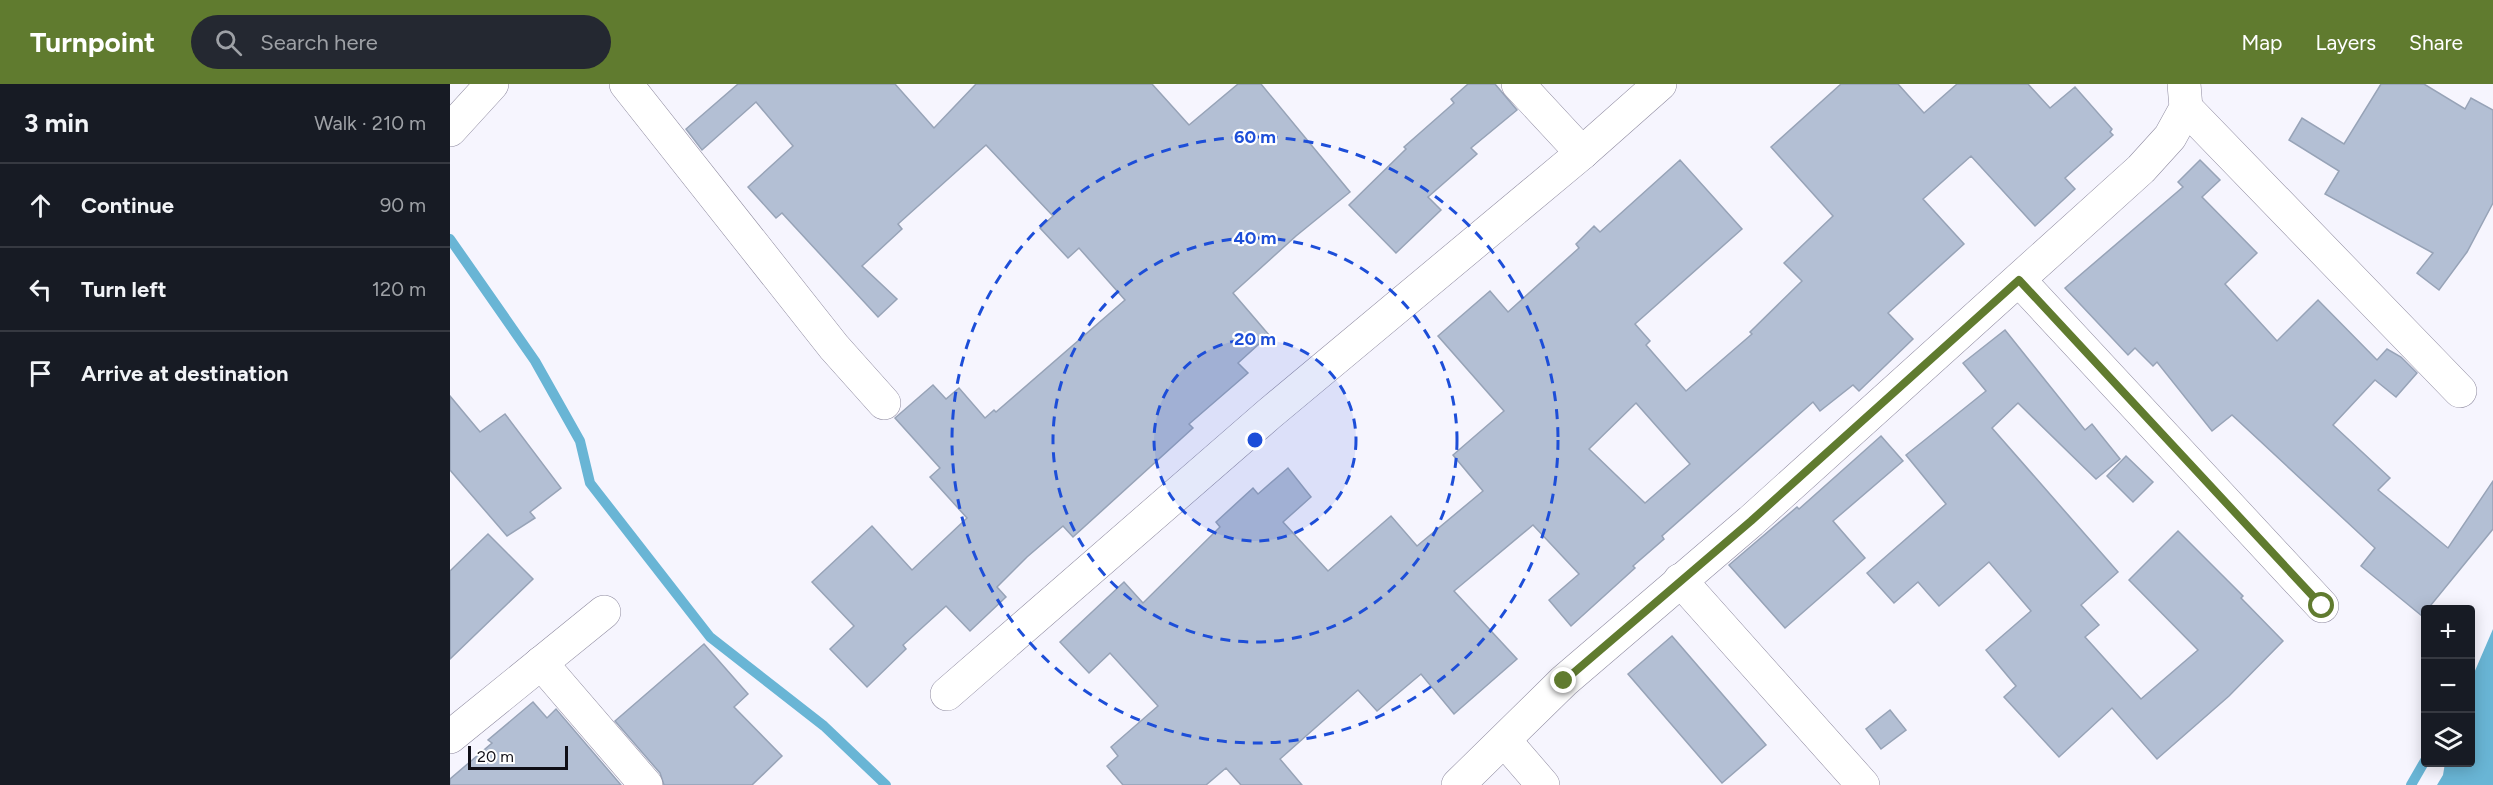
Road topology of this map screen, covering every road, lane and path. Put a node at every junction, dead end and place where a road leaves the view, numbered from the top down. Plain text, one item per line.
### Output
1 (492, 84) edge
2 (626, 84) edge
3 (1518, 84) edge
4 (1660, 84) edge
5 (2185, 96) edge
6 (450, 130) edge
7 (1582, 153) junction
8 (2019, 280) junction
9 (2460, 391) dead end
10 (884, 403) dead end
11 (1680, 580) junction
12 (2322, 606) dead end
13 (603, 612) dead end
14 (541, 663) junction
15 (947, 694) dead end
16 (450, 737) edge
17 (1505, 741) junction
18 (646, 785) edge
19 (1458, 785) edge
20 (1543, 785) edge
21 (1863, 785) edge

1 - 6 street
2 - 10 street
3 - 7 street
4 - 7 street
5 - 8 street
5 - 9 street
7 - 15 street
8 - 11 street
8 - 12 street
11 - 17 street
11 - 21 street
13 - 14 street
14 - 16 street
14 - 18 street
17 - 19 street
17 - 20 street

